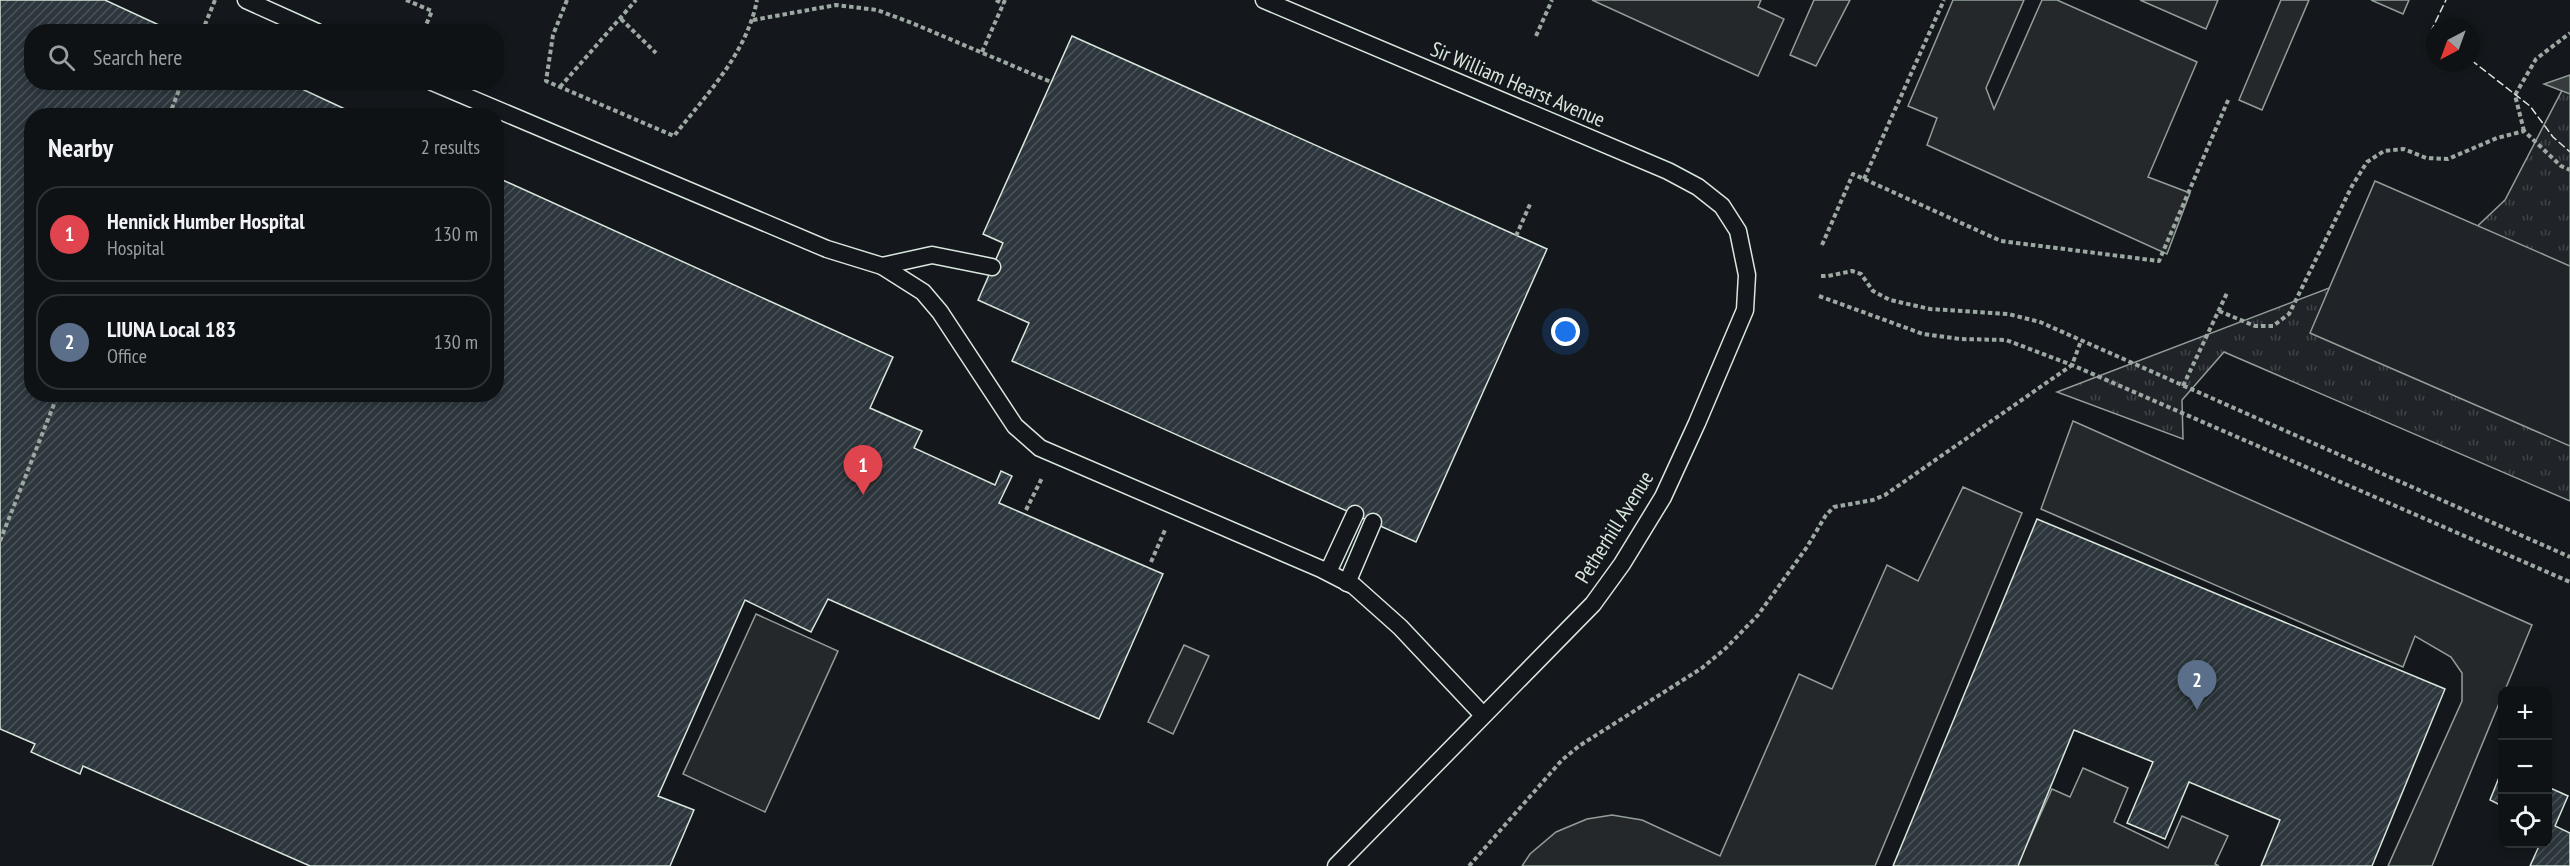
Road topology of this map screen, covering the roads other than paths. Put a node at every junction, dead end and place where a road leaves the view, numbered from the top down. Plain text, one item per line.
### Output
1 (246, 0) edge
2 (1264, 0) edge
3 (298, 24) edge
4 (451, 90) edge
5 (494, 108) edge
6 (504, 112) edge
7 (1738, 231) joint
8 (882, 266) junction
9 (992, 267) dead end
10 (1355, 514) dead end
11 (1372, 522) dead end
12 (1328, 572) junction
13 (1347, 583) junction
14 (1483, 716) junction
15 (1336, 866) edge

1 - 3 lane
2 - 7 lane, Sir William Hearst Avenue
4 - 5 lane
6 - 8 lane
7 - 14 lane, Petherhill Avenue
8 - 9 lane
8 - 12 lane
10 - 12 lane
11 - 13 lane
12 - 13 lane
13 - 14 lane
14 - 15 lane, Petherhill Avenue

